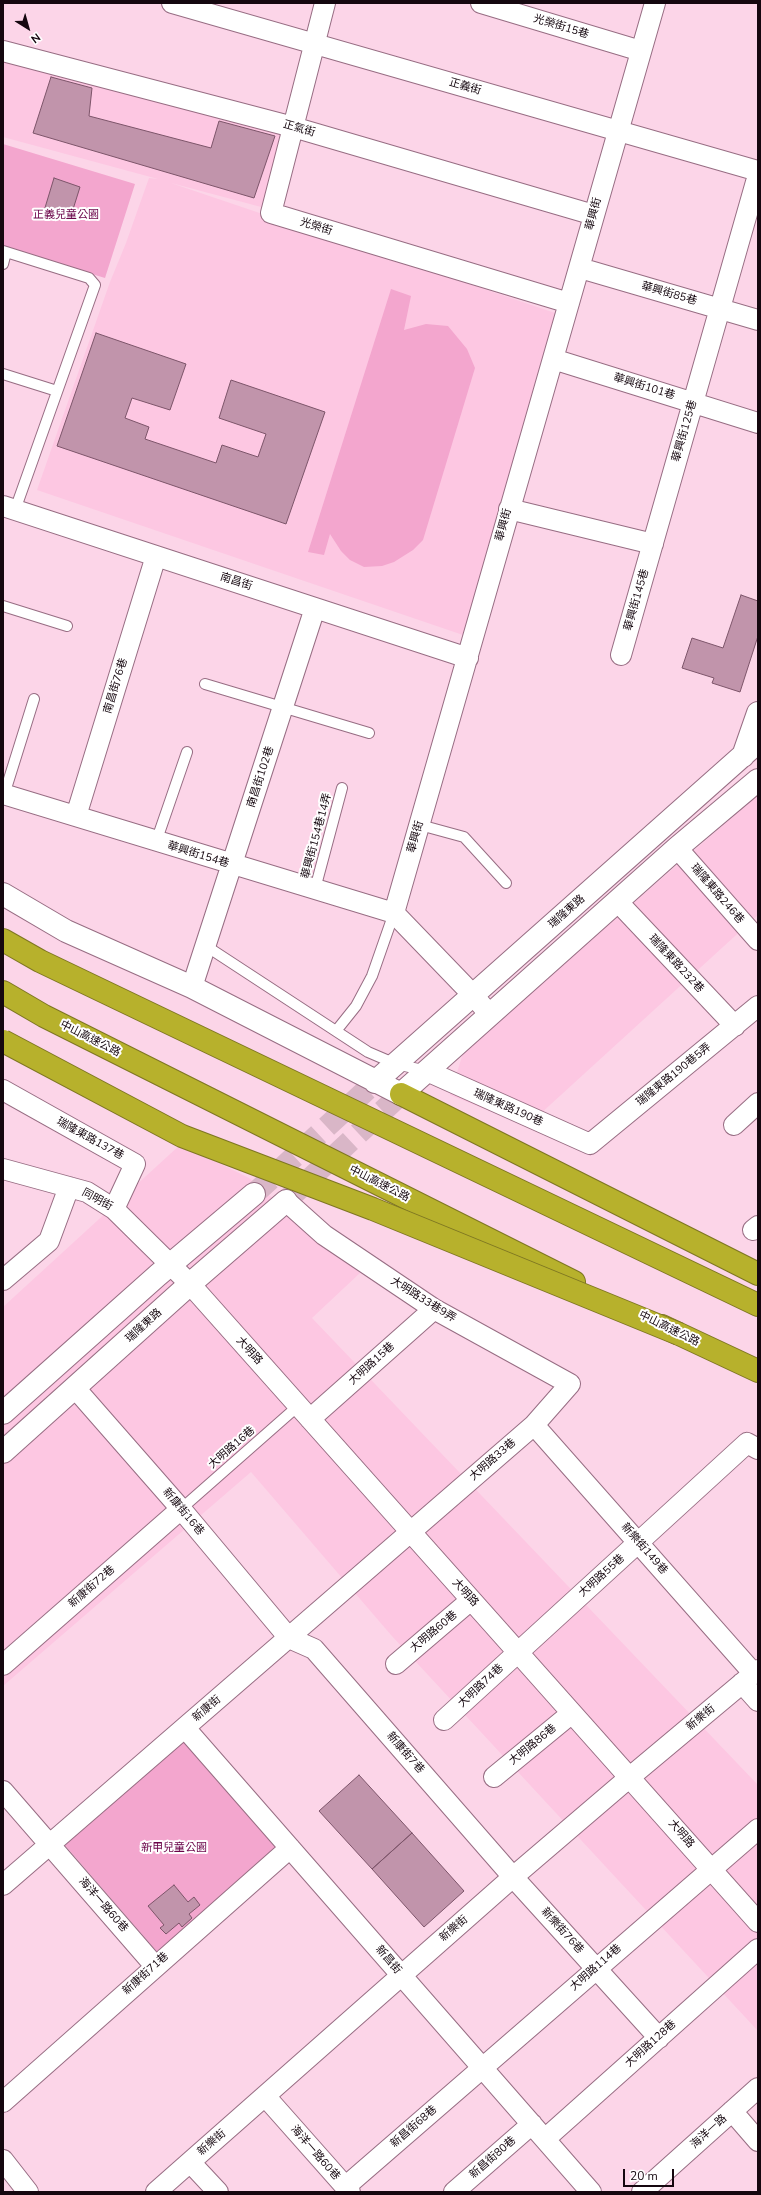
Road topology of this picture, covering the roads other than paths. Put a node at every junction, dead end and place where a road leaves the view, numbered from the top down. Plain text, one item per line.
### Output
1 (172, 3) edge
2 (325, 3) edge
3 (481, 3) edge
4 (656, 3) edge
5 (315, 44) junction
6 (3, 51) edge
7 (641, 51) junction
8 (293, 127) junction
9 (618, 131) junction
10 (758, 171) edge
11 (758, 175) edge
12 (594, 215) junction
13 (5, 251) edge
14 (3, 264) edge
15 (580, 268) junction
16 (568, 303) junction
17 (720, 309) junction
18 (758, 320) edge
19 (553, 360) junction
20 (3, 374) edge
21 (57, 391) junction
22 (693, 402) junction
23 (758, 423) edge
24 (6, 509) edge
25 (509, 509) junction
26 (653, 544) junction
27 (156, 556) junction
28 (3, 606) edge
29 (315, 608) junction
30 (68, 626) dead end
31 (621, 655) dead end
32 (468, 658) junction
33 (205, 684) dead end
34 (34, 699) dead end
35 (283, 709) junction
36 (758, 713) edge
37 (369, 733) dead end
38 (750, 749) edge
39 (186, 752) dead end
40 (758, 780) edge
41 (342, 788) dead end
42 (4, 795) edge
43 (76, 816) junction
44 (420, 825) junction
45 (156, 842) junction
46 (677, 848) junction
47 (232, 865) junction
48 (506, 883) dead end
49 (315, 889) junction
50 (3, 894) edge
51 (617, 901) junction
52 (394, 913) junction
53 (3, 934) edge
54 (3, 940) edge
55 (758, 940) edge
56 (206, 946) junction
57 (40, 961) junction
58 (192, 988) junction
59 (3, 992) edge
60 (473, 994) junction
61 (758, 1006) edge
62 (490, 1015) junction
63 (735, 1026) junction
64 (336, 1031) junction
65 (3, 1041) edge
66 (396, 1064) junction
67 (427, 1071) junction
68 (375, 1082) junction
69 (3, 1090) edge
70 (401, 1094) junction
71 (758, 1103) edge
72 (734, 1125) dead end
73 (590, 1144) joint
74 (3, 1170) edge
75 (69, 1187) junction
76 (254, 1194) tunnel mouth
77 (286, 1201) joint
78 (114, 1209) junction
79 (170, 1265) junction
80 (758, 1274) edge
81 (3, 1280) edge
82 (190, 1284) junction
83 (758, 1306) edge
84 (434, 1309) junction
85 (679, 1334) junction
86 (758, 1371) edge
87 (570, 1384) joint
88 (75, 1388) junction
89 (304, 1412) junction
90 (3, 1413) edge
91 (534, 1425) junction
92 (758, 1449) edge
93 (3, 1452) edge
94 (181, 1509) junction
95 (411, 1532) junction
96 (639, 1543) junction
97 (471, 1600) junction
98 (289, 1638) junction
99 (517, 1652) junction
100 (396, 1664) dead end
101 (3, 1665) edge
102 (751, 1676) edge
103 (758, 1701) edge
104 (572, 1713) junction
105 (444, 1720) dead end
106 (185, 1728) junction
107 (494, 1777) dead end
108 (630, 1777) junction
109 (3, 1791) edge
110 (758, 1829) edge
111 (50, 1844) junction
112 (290, 1848) junction
113 (711, 1869) junction
114 (513, 1877) junction
115 (3, 1885) edge
116 (758, 1922) edge
117 (758, 1950) edge
118 (155, 1966) junction
119 (596, 1969) junction
120 (401, 1975) junction
121 (659, 2038) junction
122 (482, 2067) junction
123 (758, 2088) edge
124 (265, 2096) junction
125 (3, 2102) edge
126 (732, 2111) junction
127 (532, 2124) junction
128 (545, 2139) junction
129 (758, 2141) edge
130 (3, 2160) edge
131 (190, 2162) junction
132 (347, 2190) edge
133 (28, 2192) edge
134 (156, 2192) edge
135 (218, 2192) edge
136 (454, 2192) edge
137 (591, 2192) edge
138 (642, 2192) edge

1 - 5 street, 正義街
2 - 5 street, 光榮街
3 - 7 street, 光榮街15巷
4 - 7 street, 華興街
5 - 8 street, 光榮街
5 - 9 street, 正義街
6 - 8 street, 正氣街
7 - 9 street, 華興街
8 - 12 street, 正氣街
8 - 16 street, 光榮街
9 - 10 street, 正義街
9 - 12 street, 華興街
11 - 17 street, 華興街125巷
12 - 15 street, 華興街
13 - 14 lane
13 - 21 lane
15 - 16 street, 華興街
15 - 17 street, 華興街85巷
16 - 19 street, 華興街
17 - 18 street, 華興街85巷
17 - 22 street, 華興街125巷
19 - 22 street, 華興街101巷
19 - 25 street, 華興街
20 - 21 lane
21 - 24 lane
22 - 23 street, 華興街101巷
22 - 26 street, 華興街125巷
24 - 27 street, 南昌街
25 - 26 street
25 - 32 street, 華興街
26 - 31 street, 華興街145巷
27 - 29 street, 南昌街
27 - 43 street, 南昌街76巷
28 - 30 lane
29 - 32 street, 南昌街
29 - 35 street, 南昌街102巷
32 - 44 street, 華興街
33 - 35 lane
34 - 42 lane
35 - 37 lane
35 - 47 street, 南昌街102巷
36 - 38 street
38 - 60 street, 瑞隆東路
39 - 45 lane
40 - 46 street
41 - 49 lane, 華興街154巷14弄
42 - 43 street, 華興街154巷
43 - 45 street, 華興街154巷
44 - 48 lane
44 - 52 street, 華興街
45 - 47 street, 華興街154巷
46 - 51 street
46 - 55 street, 瑞隆東路246巷
47 - 49 street, 華興街154巷
47 - 56 street, 南昌街102巷
49 - 52 street, 華興街154巷
50 - 58 street
51 - 62 street
51 - 63 street, 瑞隆東路232巷
52 - 60 street
52 - 64 lane
53 - 57 highway
54 - 57 highway
56 - 58 street, 南昌街102巷
56 - 64 lane
57 - 83 highway
58 - 68 street
59 - 85 highway, 中山高速公路
60 - 62 street
60 - 66 street, 瑞隆東路
61 - 63 street, 瑞隆東路190巷5弄
62 - 67 street
63 - 73 street, 瑞隆東路190巷5弄
64 - 66 lane
65 - 85 highway, bridge
66 - 67 lane
66 - 68 street, 瑞隆東路
67 - 70 street
67 - 73 street, 瑞隆東路190巷
68 - 70 street
69 - 78 street, 瑞隆東路137巷
70 - 80 highway
71 - 72 street
74 - 75 street, 同明街
75 - 78 street, 同明街
75 - 81 street
76 - 79 street
77 - 82 street, 瑞隆東路
77 - 84 street, 大明路33巷9弄
78 - 79 street, 同明街
79 - 82 street, 大明路
79 - 90 street
82 - 88 street, 瑞隆東路
82 - 89 street, 大明路
84 - 87 street, 大明路33巷9弄
84 - 89 street, 大明路15巷
85 - 86 highway, 中山高速公路
87 - 91 street, 大明路33巷
88 - 93 street, 瑞隆東路
88 - 94 street, 新康街16巷
89 - 94 lane, 大明路16巷
89 - 95 street, 大明路
91 - 95 street, 大明路33巷
91 - 96 street, 新樂街149巷
92 - 96 street, 大明路55巷
94 - 98 street, 新康街16巷
94 - 101 street, 新康街72巷
95 - 97 street, 大明路
95 - 98 street, 新康街
96 - 99 street, 大明路55巷
96 - 102 street, 新樂街149巷
97 - 99 street, 大明路
97 - 100 street, 大明路60巷
98 - 106 street, 新康街
98 - 114 street, 新康街7巷
99 - 104 street, 大明路
99 - 105 street, 大明路74巷
102 - 103 street, 新樂街149巷
102 - 108 street, 新樂街
104 - 107 street, 大明路86巷
104 - 108 street, 大明路
106 - 111 street, 新康街
106 - 112 street, 新昌街
108 - 113 street, 大明路
108 - 114 street, 新樂街
109 - 111 street
110 - 113 street, 大明路114巷
111 - 115 street, 新康街
111 - 118 street, 海洋一路60巷
112 - 118 street, 新康街71巷
112 - 120 street, 新昌街
113 - 116 street, 大明路
113 - 119 street, 大明路114巷
114 - 119 street, 新樂街76巷
114 - 120 street, 新樂街
117 - 121 street, 大明路128巷
118 - 125 street, 新康街71巷
119 - 121 street, 新樂街76巷
119 - 122 street, 大明路114巷
120 - 122 street, 新昌街
120 - 124 street, 新樂街
121 - 128 street, 大明路128巷
122 - 127 street, 新昌街
122 - 132 street, 新昌街68巷
123 - 126 street, 海洋一路
124 - 131 street, 新樂街
124 - 132 street, 海洋一路60巷
126 - 129 street
126 - 138 street, 海洋一路
127 - 128 street, 新昌街
127 - 136 street, 新昌街80巷
128 - 137 street, 新昌街
130 - 133 street
131 - 134 street, 新樂街
131 - 135 street

